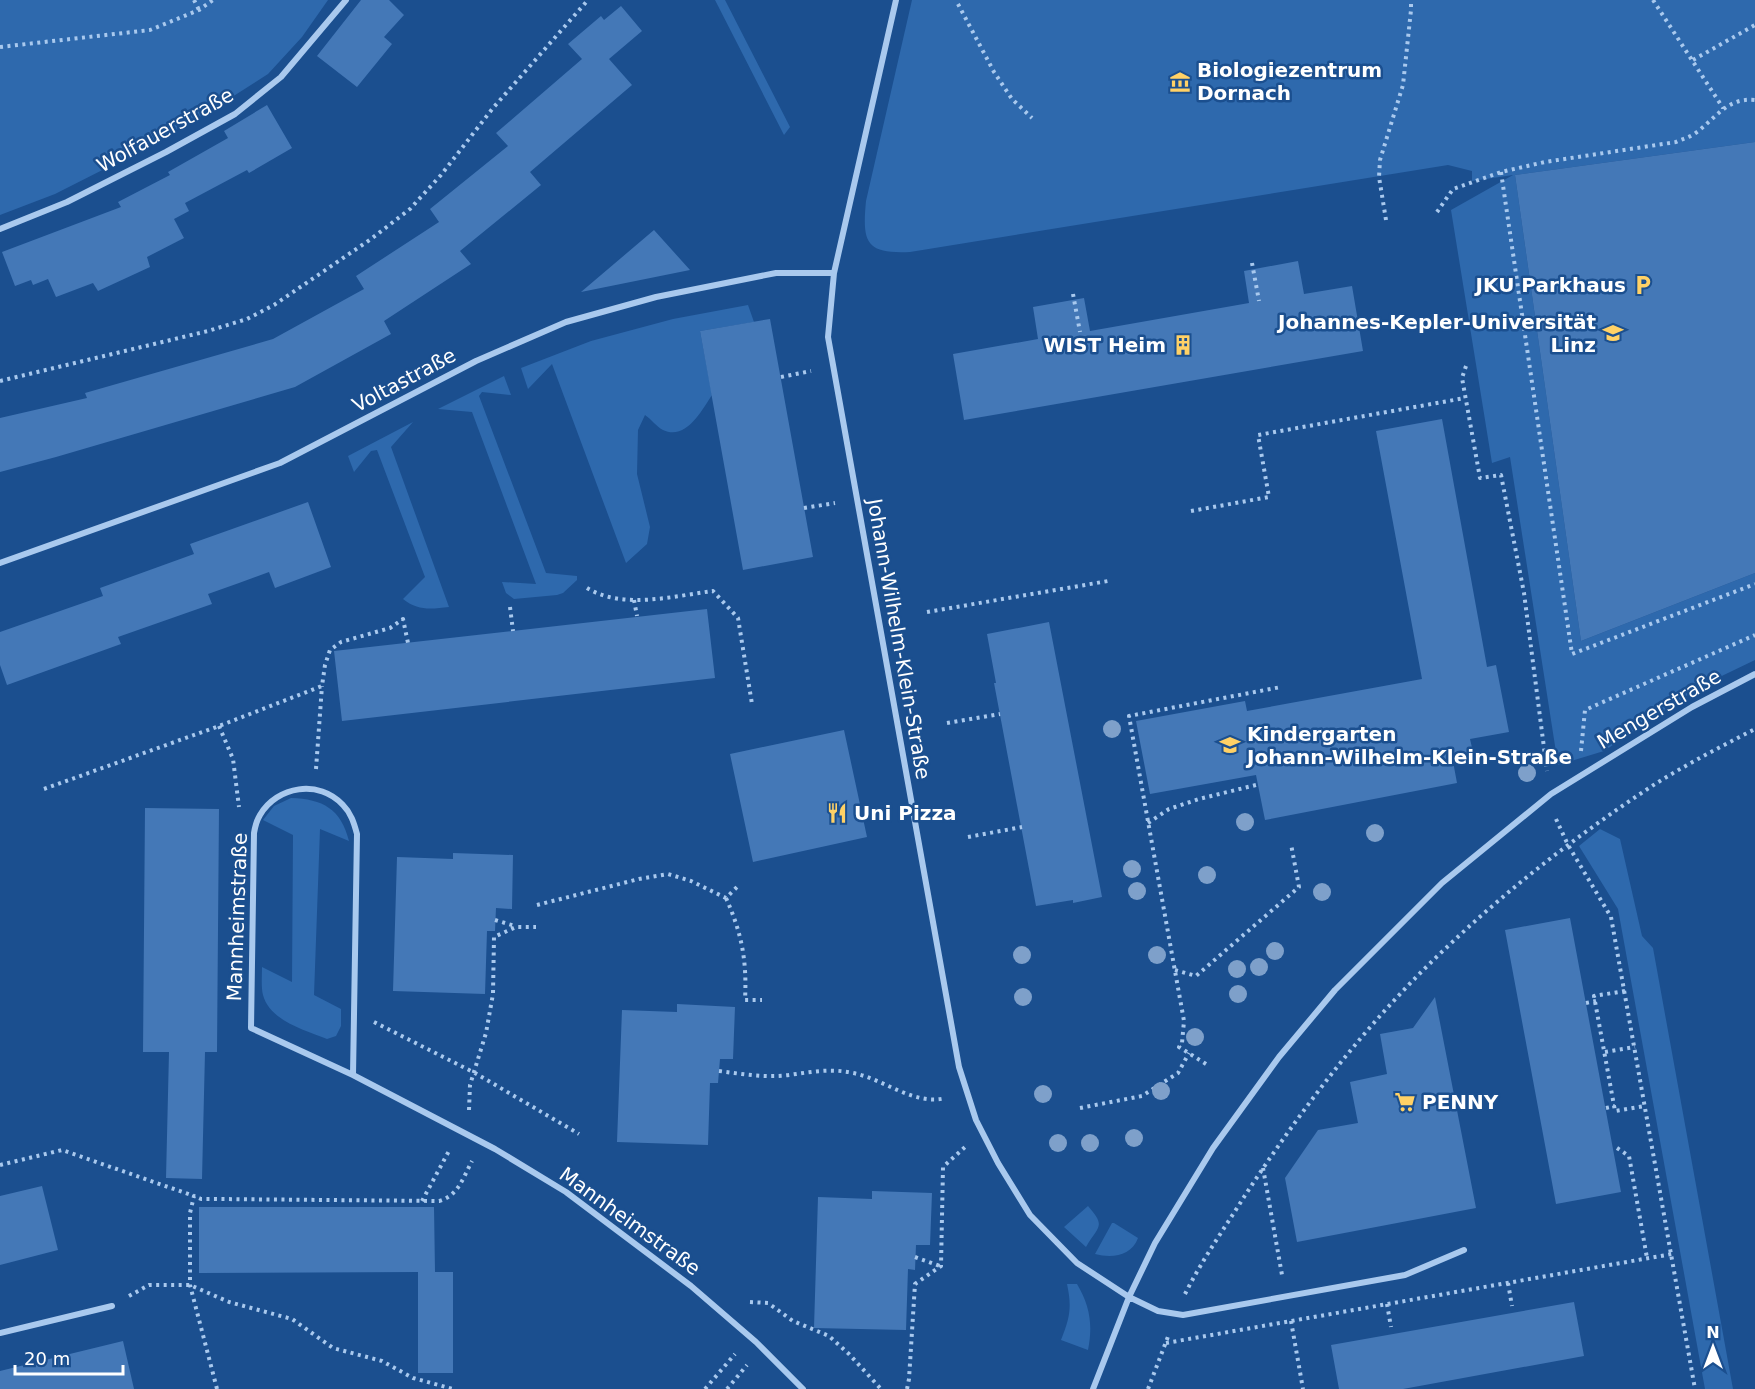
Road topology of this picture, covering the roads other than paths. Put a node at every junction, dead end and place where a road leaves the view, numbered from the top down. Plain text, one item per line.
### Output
1 (346, 0) edge
2 (896, 0) edge
3 (0, 229) edge
4 (834, 273) junction
5 (0, 563) edge
6 (1755, 674) edge
7 (353, 1075) junction
8 (1464, 1250) dead end
9 (1129, 1297) junction
10 (112, 1306) road end
11 (0, 1333) edge
12 (803, 1389) edge
13 (1093, 1389) edge

1 - 3 street, Wolfauerstraße
2 - 4 street, Johann-Wilhelm-Klein-Straße
4 - 5 street, Voltastraße
4 - 9 street, Johann-Wilhelm-Klein-Straße
6 - 9 street, Mengerstraße
7 - 7 street, Mannheimstraße
7 - 12 street, Mannheimstraße
8 - 9 street, Johann-Wilhelm-Klein-Straße
9 - 13 street
10 - 11 street

